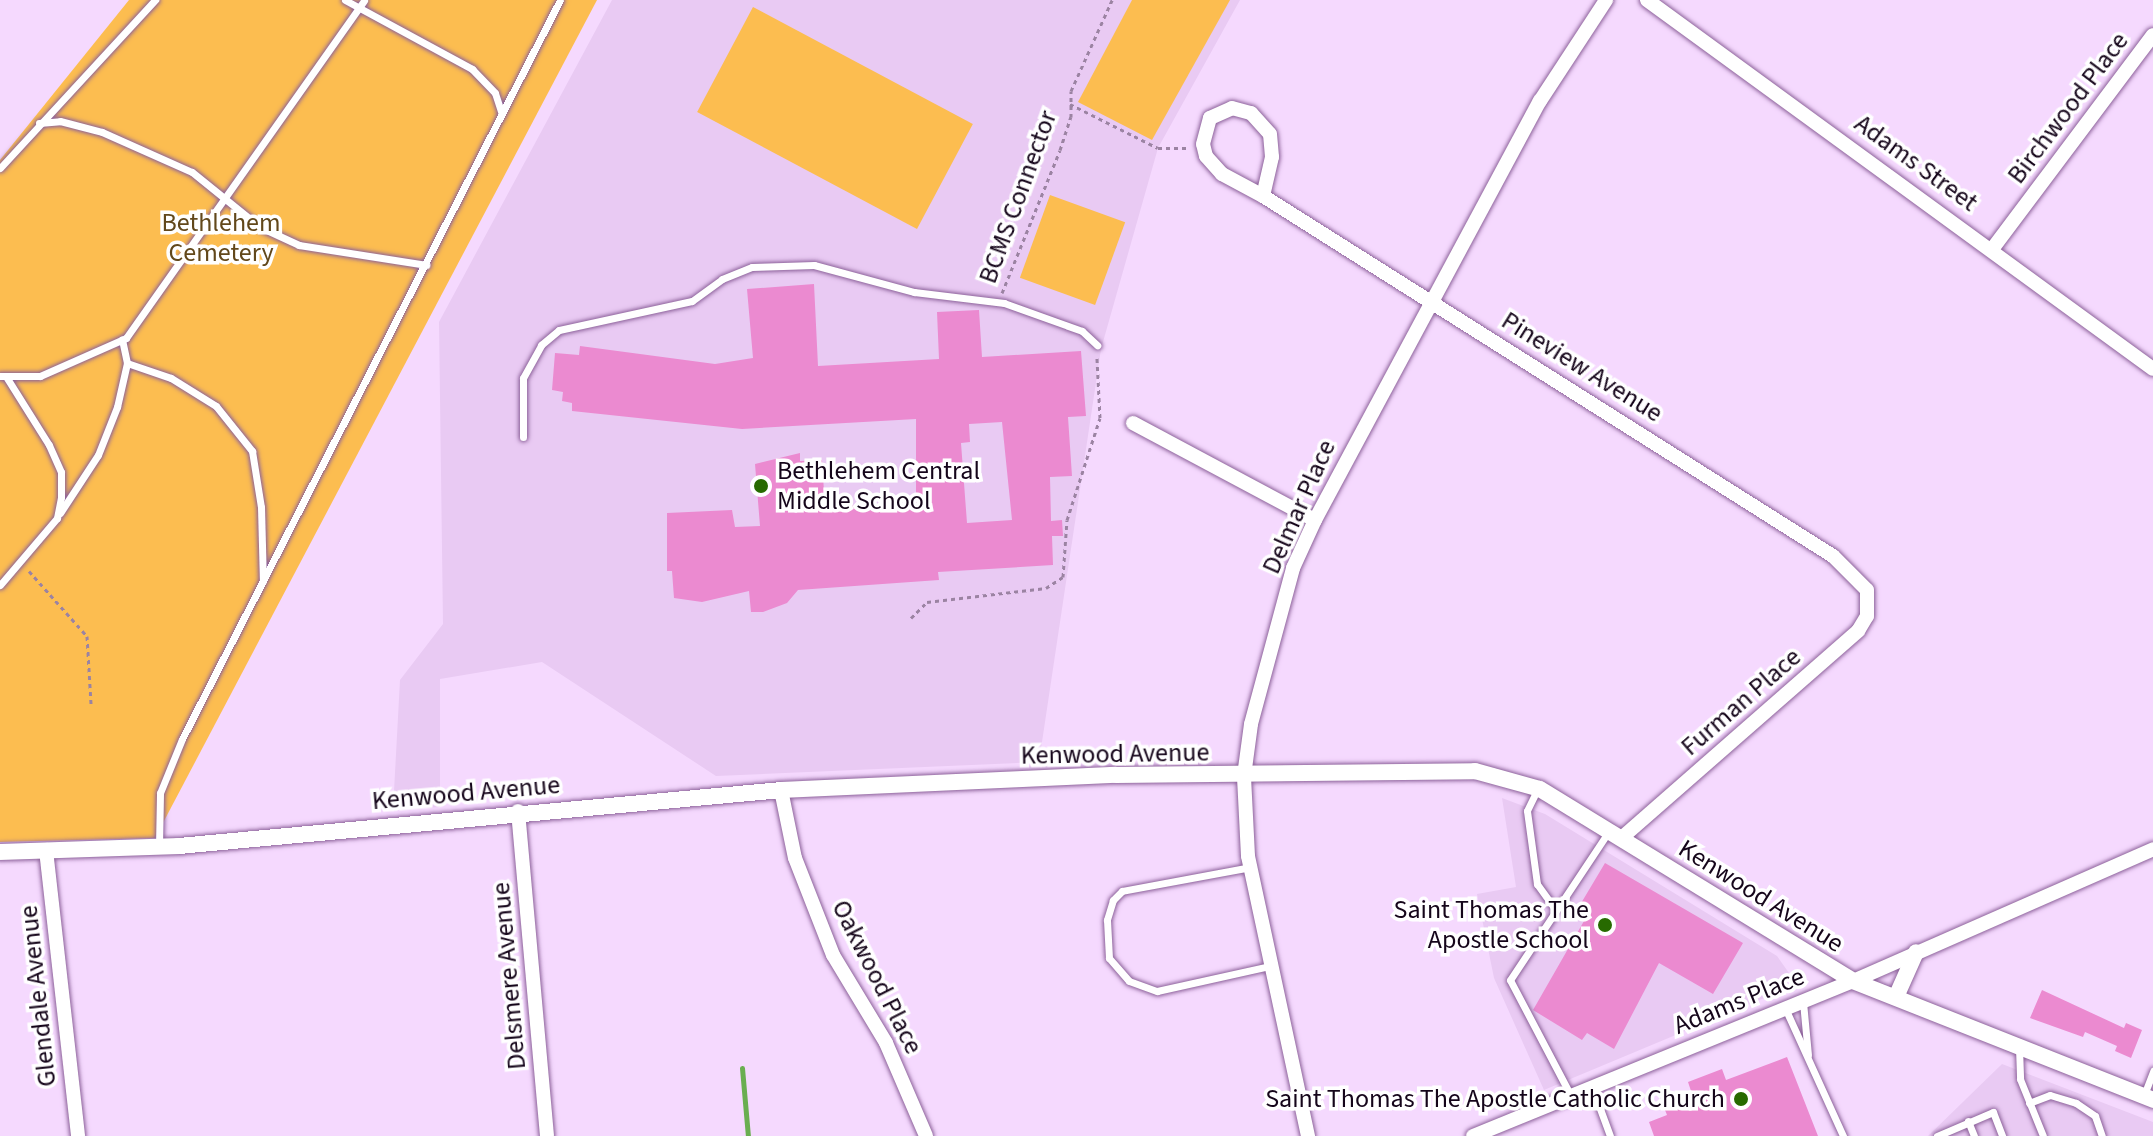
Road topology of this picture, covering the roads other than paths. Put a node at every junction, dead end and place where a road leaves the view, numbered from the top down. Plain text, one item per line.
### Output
1 (155, 0) edge
2 (345, 0) edge
3 (364, 0) edge
4 (560, 0) edge
5 (1606, 0) edge
6 (1647, 0) edge
7 (358, 10) junction
8 (2153, 35) edge
9 (501, 112) junction
10 (39, 123) junction
11 (0, 168) edge
12 (1263, 196) junction
13 (225, 197) junction
14 (1993, 248) junction
15 (426, 265) junction
16 (1433, 302) junction
17 (122, 340) junction
18 (1097, 345) road end
19 (127, 363) junction
20 (2153, 369) edge
21 (3, 377) edge
22 (1133, 423) dead end
23 (523, 437) dead end
24 (57, 518) junction
25 (1315, 520) junction
26 (263, 583) junction
27 (0, 585) edge
28 (1867, 590) joint
29 (1244, 776) junction
30 (1538, 788) junction
31 (781, 790) junction
32 (518, 811) junction
33 (1616, 834) junction
34 (159, 846) junction
35 (2153, 849) edge
36 (46, 850) junction
37 (0, 852) edge
38 (1251, 867) junction
39 (1555, 909) junction
40 (1916, 952) junction
41 (1273, 965) junction
42 (1853, 981) junction
43 (1896, 997) junction
44 (1803, 1001) junction
45 (1785, 1008) junction
46 (2019, 1044) junction
47 (1808, 1055) junction
48 (2153, 1071) edge
49 (1592, 1087) junction
50 (1571, 1096) junction
51 (2148, 1098) edge
52 (2029, 1103) junction
53 (1968, 1121) junction
54 (78, 1136) edge
55 (547, 1136) edge
56 (926, 1136) edge
57 (1308, 1136) edge
58 (1473, 1136) edge
59 (1610, 1136) edge
60 (1843, 1136) edge
61 (1937, 1136) edge
62 (1974, 1136) edge
63 (2002, 1136) edge
64 (2043, 1136) edge
65 (2102, 1136) edge

1 - 10 lane
2 - 7 lane
3 - 7 lane
4 - 9 lane
5 - 16 street, Delmar Place
6 - 14 street, Adams Street
7 - 9 lane
7 - 13 lane
8 - 14 street, Birchwood Place
9 - 15 lane
10 - 11 lane
10 - 13 lane
12 - 12 street, Pineview Avenue
12 - 16 street, Pineview Avenue
13 - 15 lane
13 - 17 lane
14 - 20 street, Adams Street
15 - 26 lane
16 - 25 street, Delmar Place
16 - 28 street, Pineview Avenue
17 - 19 lane
17 - 21 lane
18 - 23 lane
19 - 24 lane
19 - 26 lane
21 - 24 lane
22 - 25 street
24 - 27 lane
25 - 29 street, Delmar Place
26 - 34 lane
28 - 33 street, Furman Place
29 - 30 street, Kenwood Avenue
29 - 31 street, Kenwood Avenue
29 - 38 street, Delmar Place
30 - 33 street, Kenwood Avenue
30 - 39 lane
31 - 32 street, Kenwood Avenue
31 - 56 street, Oakwood Place
32 - 34 street, Kenwood Avenue
32 - 55 street, Delsmere Avenue
33 - 39 lane
33 - 42 street, Kenwood Avenue
34 - 36 street, Kenwood Avenue
35 - 40 street, Adams Place
36 - 37 street, Kenwood Avenue
36 - 54 street, Glendale Avenue
38 - 41 street, Delmar Place
38 - 41 lane
39 - 50 lane
40 - 42 street, Adams Place
40 - 43 street
41 - 57 street, Delmar Place
42 - 43 street, Kenwood Avenue
42 - 44 street, Adams Place
43 - 46 street, Kenwood Avenue
44 - 45 street, Adams Place
44 - 47 lane
45 - 47 lane
45 - 49 street, Adams Place
46 - 51 street, Kenwood Avenue
46 - 52 lane
47 - 60 lane
48 - 51 lane
49 - 50 street, Adams Place
49 - 59 lane
50 - 58 street, Adams Place
52 - 64 lane
52 - 65 lane
53 - 61 lane
53 - 62 lane
53 - 63 lane

